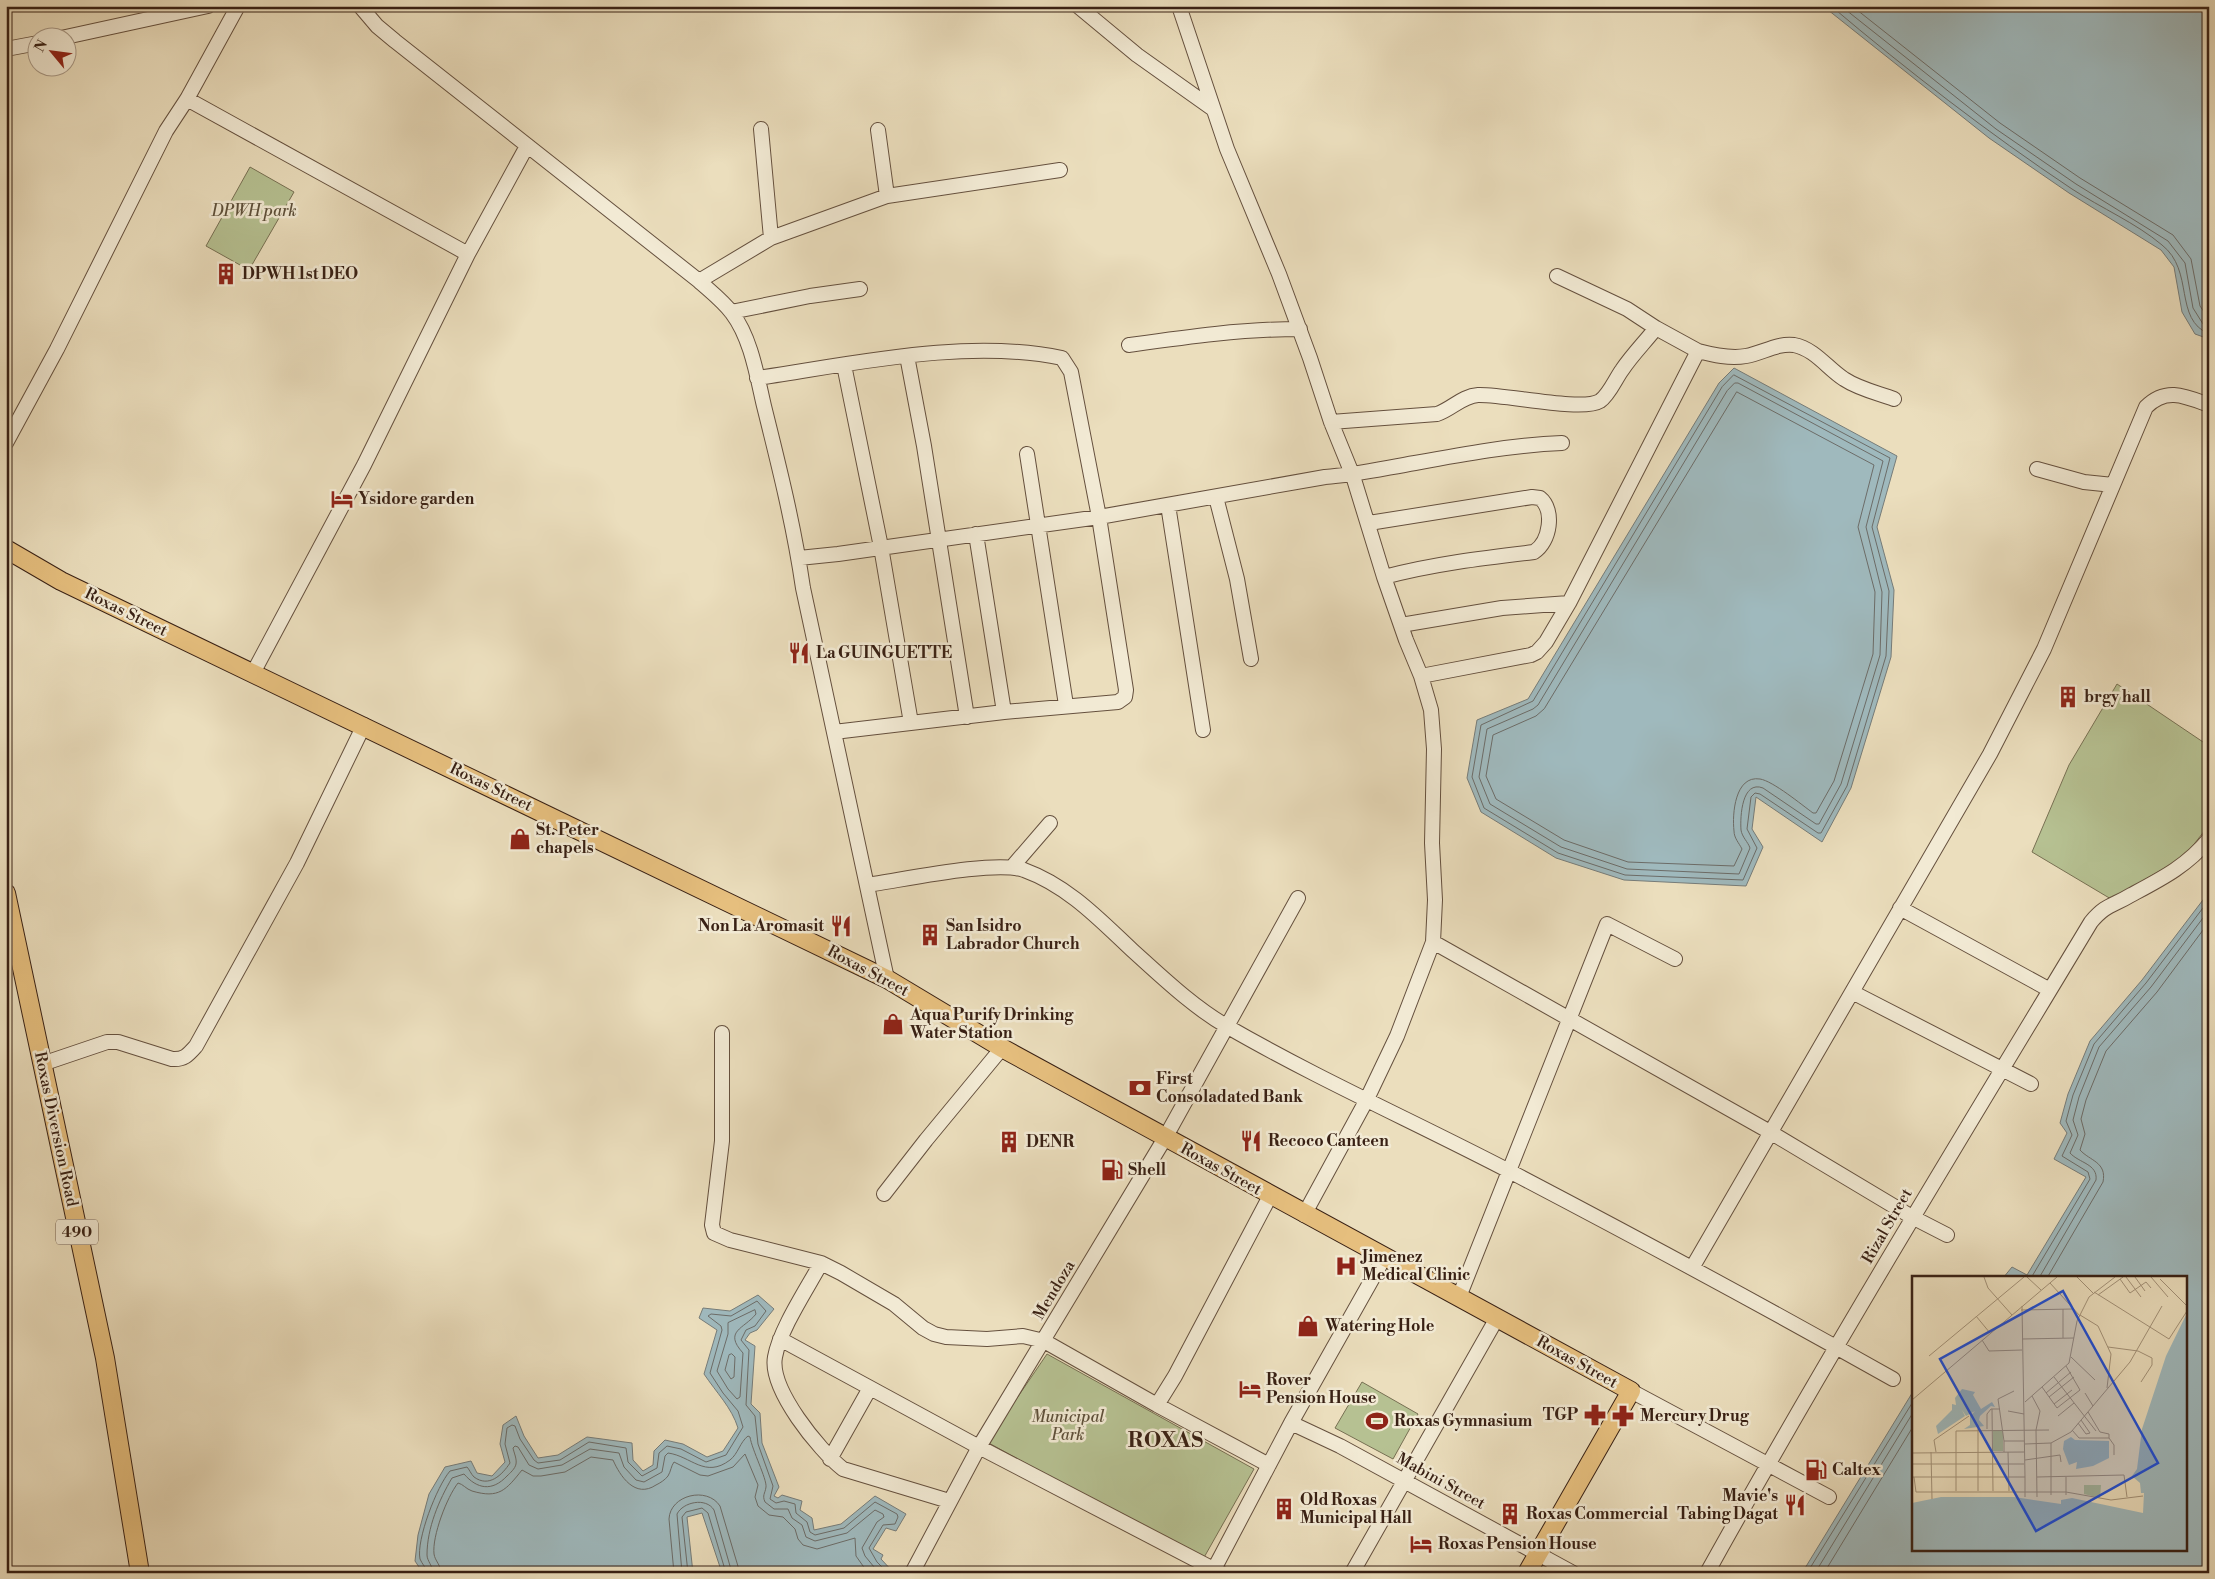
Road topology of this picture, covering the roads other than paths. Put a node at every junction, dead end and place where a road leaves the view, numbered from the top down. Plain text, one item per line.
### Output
1 (208, 6) edge
2 (238, 6) edge
3 (360, 6) edge
4 (1078, 6) edge
5 (1179, 6) edge
6 (78, 34) edge
7 (28, 45) edge
8 (6, 49) edge
9 (187, 99) junction
10 (1214, 109) junction
11 (761, 129) dead end
12 (878, 130) dead end
13 (527, 146) junction
14 (1060, 170) dead end
15 (887, 196) junction
16 (771, 238) junction
17 (468, 254) junction
18 (1556, 276) dead end
19 (699, 281) junction
20 (860, 289) dead end
21 (731, 312) junction
22 (1656, 328) junction
23 (1300, 330) junction
24 (1129, 345) dead end
25 (1698, 351) junction
26 (907, 356) junction
27 (844, 365) junction
28 (757, 378) junction
29 (1894, 399) dead end
30 (2209, 405) edge
31 (1331, 422) junction
32 (6, 443) edge
33 (1562, 443) dead end
34 (1028, 454) dead end
35 (2037, 469) dead end
36 (1353, 476) junction
37 (2113, 486) junction
38 (1216, 496) junction
39 (1168, 505) junction
40 (1099, 517) junction
41 (1369, 523) junction
42 (1038, 526) junction
43 (976, 534) junction
44 (939, 539) junction
45 (881, 547) junction
46 (6, 549) edge
47 (799, 558) junction
48 (1384, 577) junction
49 (1569, 603) junction
50 (1401, 625) junction
51 (1250, 659) dead end
52 (253, 673) junction
53 (1421, 676) junction
54 (1066, 705) junction
55 (1004, 712) junction
56 (967, 717) junction
57 (911, 723) junction
58 (364, 725) junction
59 (1203, 730) dead end
60 (834, 732) junction
61 (1050, 823) dead end
62 (2209, 839) edge
63 (1012, 867) junction
64 (867, 885) junction
65 (6, 893) edge
66 (1298, 898) dead end
67 (1900, 908) junction
68 (1433, 942) junction
69 (12, 951) edge
70 (1675, 959) dead end
71 (887, 979) junction
72 (2050, 990) junction
73 (1852, 992) junction
74 (1569, 1020) junction
75 (1226, 1026) junction
76 (722, 1033) dead end
77 (1002, 1048) junction
78 (42, 1064) junction
79 (2002, 1068) junction
80 (2031, 1084) dead end
81 (1366, 1101) junction
82 (1770, 1132) junction
83 (1165, 1138) junction
84 (1508, 1170) junction
85 (884, 1194) dead end
86 (1270, 1196) junction
87 (1304, 1215) junction
88 (1912, 1217) junction
89 (1947, 1235) dead end
90 (1384, 1258) junction
91 (821, 1263) junction
92 (1692, 1268) junction
93 (1459, 1297) junction
94 (1497, 1318) junction
95 (780, 1339) junction
96 (1044, 1341) junction
97 (1837, 1348) junction
98 (1893, 1379) dead end
99 (870, 1388) junction
100 (1631, 1391) junction
101 (1157, 1405) junction
102 (1291, 1423) junction
103 (979, 1447) junction
104 (830, 1459) junction
105 (1768, 1464) junction
106 (1269, 1465) junction
107 (1404, 1480) junction
108 (1828, 1497) dead end
109 (949, 1501) junction
110 (1538, 1554) junction
111 (1216, 1571) edge
112 (140, 1573) edge
113 (912, 1573) edge
114 (1352, 1573) edge
115 (1527, 1573) edge
116 (1573, 1573) edge
117 (1708, 1573) edge

1 - 6 street
2 - 9 street
3 - 13 street
4 - 10 street
5 - 10 street
7 - 8 street
9 - 17 street
9 - 32 street
10 - 23 street
11 - 16 street
12 - 15 street
13 - 17 street
13 - 19 street
14 - 15 street
15 - 16 street
16 - 19 street
17 - 52 street
18 - 22 street
19 - 21 street
20 - 21 street
21 - 28 street
22 - 25 street
22 - 31 street
23 - 24 street
23 - 31 street
25 - 29 street
25 - 49 street
26 - 27 street
26 - 40 street
26 - 44 street
27 - 28 street
27 - 45 street
28 - 47 street
30 - 37 street
31 - 36 street
33 - 36 street
34 - 42 street
35 - 37 street
36 - 38 street
36 - 41 street
37 - 67 street
38 - 39 street
38 - 51 street
39 - 40 street
39 - 59 street
40 - 42 street
40 - 54 street
41 - 48 street
41 - 48 street
42 - 43 street
42 - 54 street
43 - 44 street
43 - 55 street
44 - 45 street
44 - 56 street
45 - 47 street
45 - 57 street
46 - 52 main road, Roxas Street
47 - 60 street
48 - 50 street
49 - 50 street
49 - 53 street
50 - 53 street
52 - 58 main road, Roxas Street
53 - 68 street
54 - 55 street
55 - 56 street
56 - 57 street
57 - 60 street
58 - 71 main road, Roxas Street
58 - 78 street
60 - 64 street
61 - 63 street
62 - 72 street, Rizal Street
63 - 64 street
63 - 75 street
64 - 71 street
65 - 69 main road, Roxas Diversion Road / 490
66 - 75 street, Mendoza
67 - 72 street
67 - 73 street
68 - 74 street
68 - 81 street
69 - 78 main road, Roxas Diversion Road / 490
70 - 74 street
71 - 77 main road, Roxas Street
72 - 79 street, Rizal Street
73 - 79 street
73 - 82 street
74 - 82 street
74 - 84 street
75 - 81 street
75 - 83 street, Mendoza
76 - 91 street
77 - 83 main road, Roxas Street
77 - 85 street
78 - 112 main road, Roxas Diversion Road / 490
79 - 80 street
79 - 88 street, Rizal Street
81 - 84 street
81 - 87 street
82 - 88 street
82 - 92 street
83 - 86 main road, Roxas Street
83 - 96 street, Mendoza
84 - 92 street
84 - 93 street
86 - 87 main road, Roxas Street
86 - 101 street
87 - 90 main road, Roxas Street
88 - 89 street
88 - 97 street, Rizal Street
90 - 93 main road, Roxas Street
90 - 102 street
91 - 95 street
91 - 96 street
92 - 97 street
93 - 94 main road, Roxas Street
94 - 100 main road, Roxas Street
94 - 107 street
95 - 99 street
95 - 104 street
96 - 101 street
96 - 103 street, Mendoza
97 - 98 street
97 - 105 street, Rizal Street
99 - 103 street
99 - 104 street
100 - 105 street
100 - 110 main road, Roxas Street
101 - 106 street
102 - 106 street
102 - 107 street, Mabini Street
103 - 109 street, Mendoza
103 - 111 street
104 - 109 street
105 - 108 street
105 - 117 street, Rizal Street
106 - 111 street
107 - 110 street, Mabini Street
107 - 114 street
109 - 113 street, Mendoza
110 - 115 main road, Roxas Street
110 - 116 street, Mabini Street

